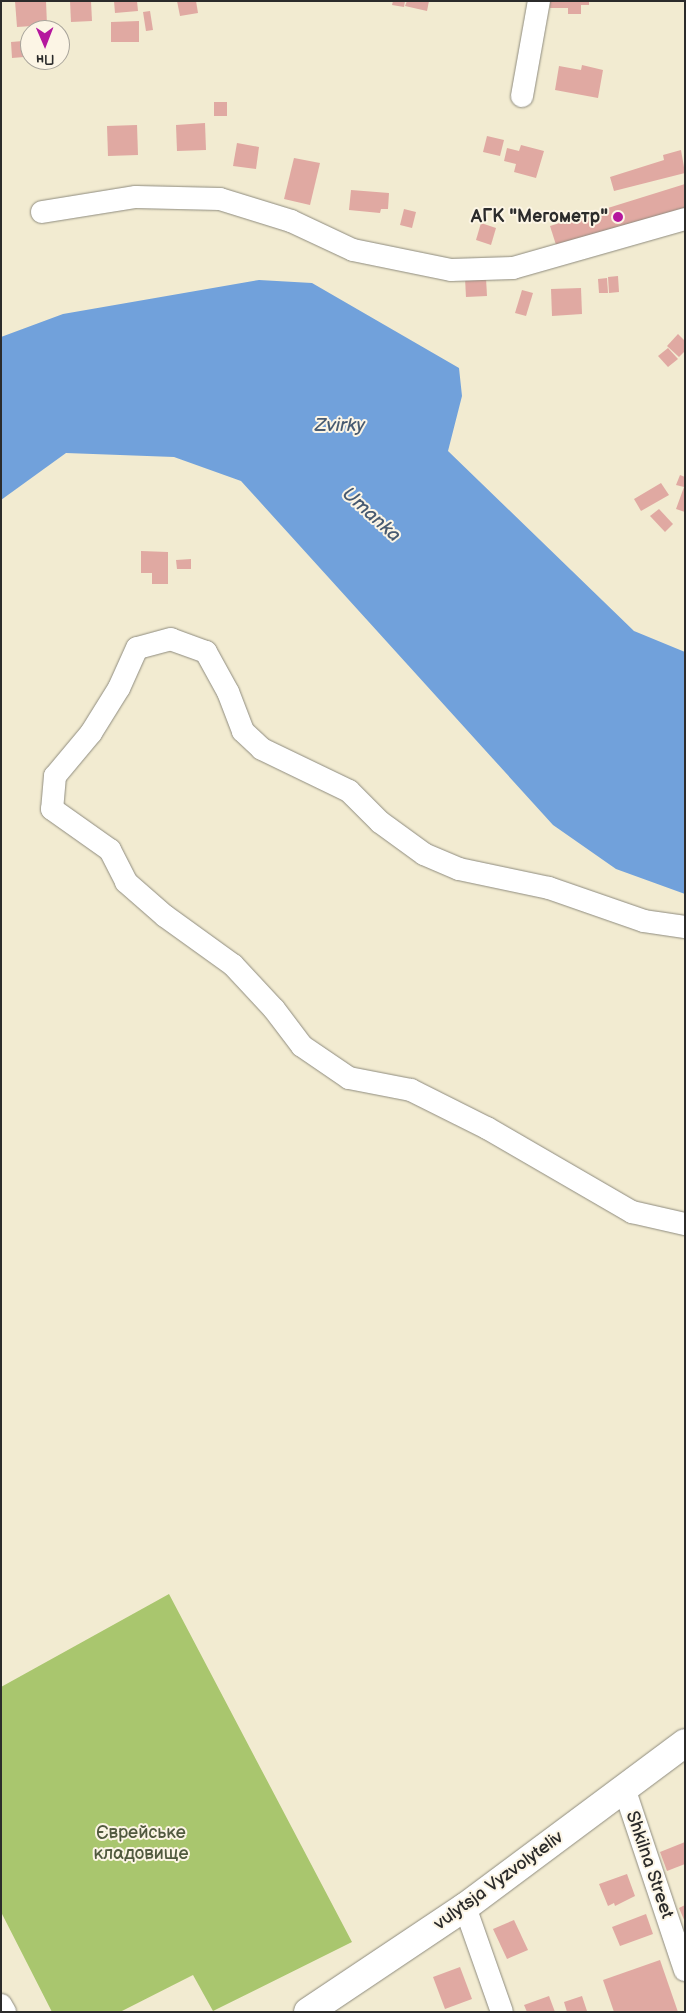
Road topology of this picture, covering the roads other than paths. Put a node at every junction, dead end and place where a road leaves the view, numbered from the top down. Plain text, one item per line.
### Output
1 (539, 1) edge
2 (522, 96) dead end
3 (42, 212) dead end
4 (685, 219) edge
5 (685, 927) edge
6 (685, 1224) edge
7 (685, 1744) edge
8 (624, 1788) junction
9 (465, 1907) junction
10 (685, 1970) edge
11 (1, 2005) edge
12 (311, 2011) edge
13 (5, 2012) edge
14 (502, 2012) edge

1 - 2 street
3 - 4 street
5 - 6 street
7 - 8 main road, vulytsja Vyzvolyteliv
8 - 9 main road, vulytsja Vyzvolyteliv
8 - 10 street, Shkilna Street
9 - 12 main road, vulytsja Vyzvolyteliv
9 - 14 street
11 - 13 street

